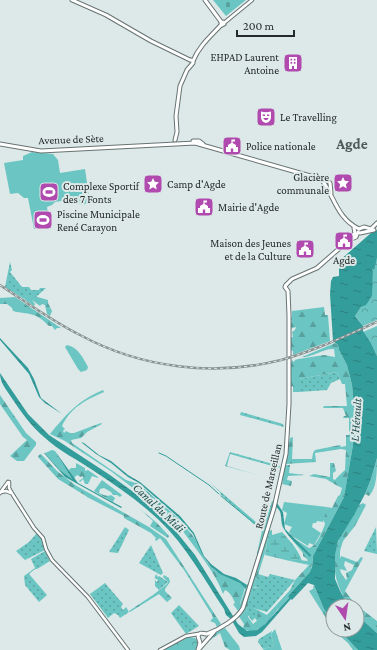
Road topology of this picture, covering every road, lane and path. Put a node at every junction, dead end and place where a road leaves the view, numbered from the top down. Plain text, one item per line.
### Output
1 (74, 0) edge
2 (205, 0) edge
3 (252, 0) edge
4 (222, 23) junction
5 (190, 62) junction
6 (174, 141) junction
7 (0, 144) edge
8 (203, 144) junction
9 (326, 184) junction
10 (331, 193) junction
11 (344, 217) junction
12 (377, 225) edge
13 (354, 228) junction
14 (359, 231) junction
15 (350, 240) junction
16 (329, 257) junction
17 (4, 487) junction
18 (9, 491) junction
19 (0, 492) edge
20 (222, 626) junction
21 (199, 634) junction
22 (206, 634) junction
23 (186, 636) junction
24 (199, 640) junction
25 (206, 640) junction
26 (128, 650) edge
27 (160, 650) edge
28 (198, 650) edge

1 - 5 main road
2 - 4 main road
3 - 4 street
4 - 5 main road
5 - 6 main road
6 - 7 main road, Avenue de Sète
6 - 8 main road, Avenue de Sète
6 - 8 main road, Avenue de Sète
8 - 9 main road
9 - 10 main road
9 - 10 main road
10 - 11 main road
11 - 13 main road
11 - 14 main road
12 - 14 main road
13 - 14 main road
13 - 15 main road
14 - 15 main road
14 - 16 main road
15 - 16 main road
16 - 20 main road, Route de Marseillan
17 - 18 street
17 - 18 street
17 - 19 street
18 - 19 street
18 - 26 street
20 - 22 main road
20 - 25 main road
21 - 22 main road
21 - 23 street
21 - 24 main road
22 - 25 main road
23 - 24 street
23 - 27 street
24 - 25 main road
24 - 28 main road
25 - 28 main road

